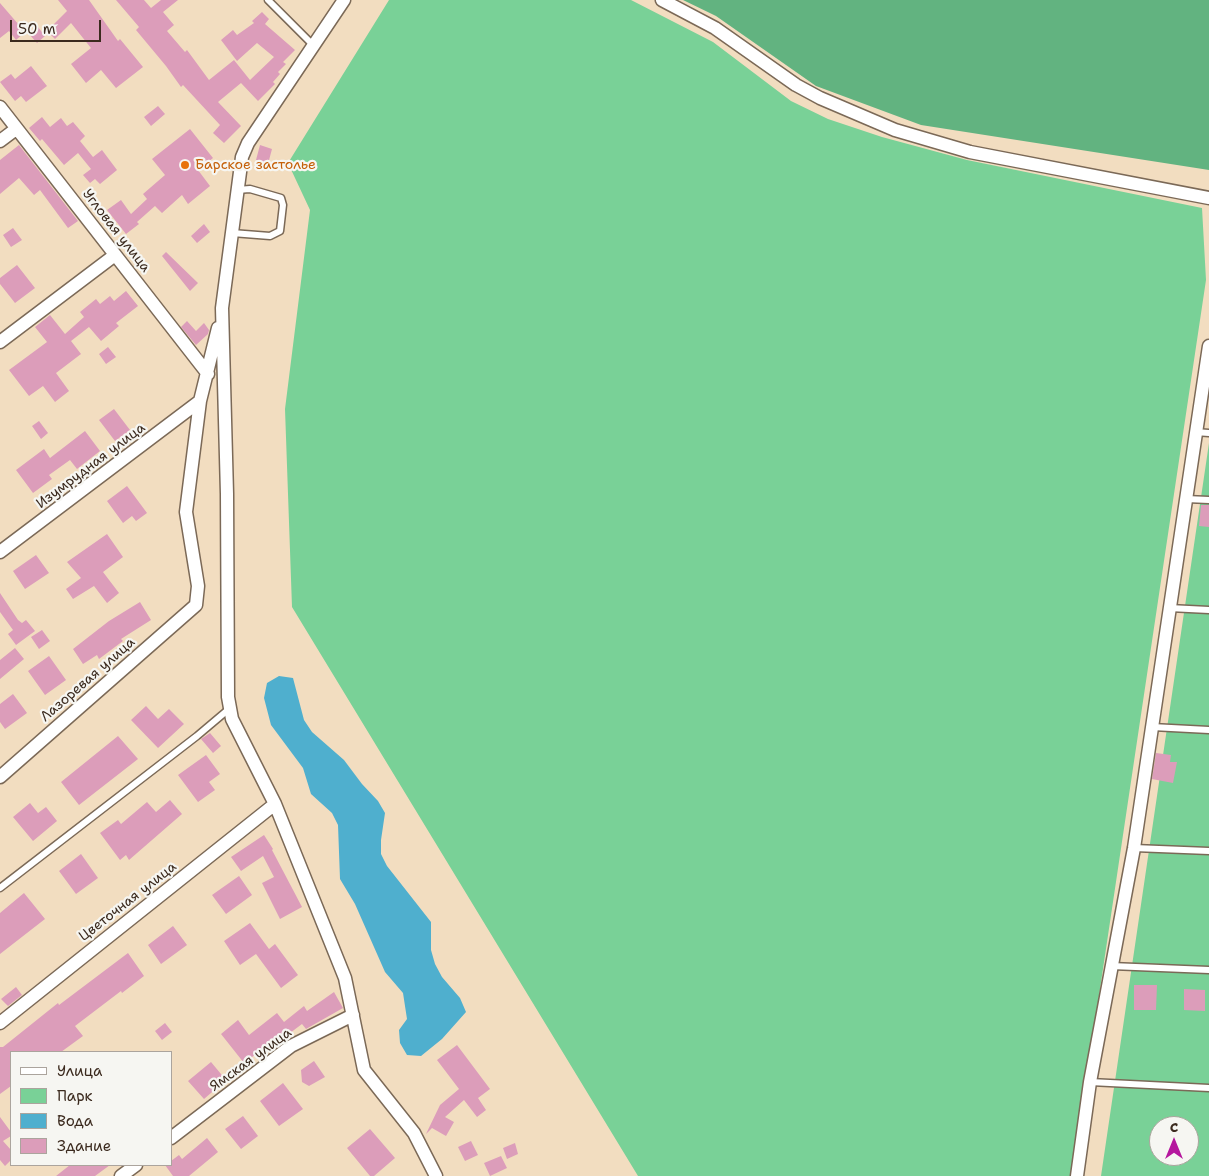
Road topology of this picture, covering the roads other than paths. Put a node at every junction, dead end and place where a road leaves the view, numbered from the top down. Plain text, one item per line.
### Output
1 (268, 0) edge
2 (344, 0) edge
3 (662, 0) edge
4 (313, 44) junction
5 (0, 107) edge
6 (16, 129) junction
7 (0, 141) edge
8 (237, 190) junction
9 (1209, 198) edge
10 (232, 233) junction
11 (115, 255) junction
12 (222, 308) junction
13 (0, 342) edge
14 (1209, 346) edge
15 (208, 374) junction
16 (200, 401) junction
17 (1195, 432) junction
18 (1209, 433) edge
19 (1186, 499) junction
20 (1209, 500) edge
21 (0, 552) edge
22 (1169, 608) junction
23 (1209, 610) edge
24 (229, 709) junction
25 (1152, 727) junction
26 (1209, 730) edge
27 (0, 777) edge
28 (276, 804) junction
29 (1134, 848) junction
30 (1209, 851) edge
31 (0, 888) edge
32 (1111, 966) junction
33 (1209, 970) edge
34 (353, 1015) junction
35 (0, 1023) edge
36 (1090, 1082) junction
37 (1209, 1088) edge
38 (172, 1137) edge
39 (135, 1166) edge
40 (121, 1176) edge
41 (436, 1176) edge
42 (1077, 1176) edge

1 - 4 lane
2 - 4 street
3 - 9 street
4 - 8 street
5 - 6 street, Угловая улица
6 - 7 street
6 - 11 street, Угловая улица
8 - 10 street
8 - 10 lane
10 - 12 street
11 - 13 street
11 - 15 street, Угловая улица
12 - 15 street
12 - 24 street
14 - 17 street
15 - 16 street
16 - 21 street, Изумрудная улица
16 - 27 street, Лазоревая улица
17 - 18 lane
17 - 19 street
19 - 20 lane
19 - 22 street
22 - 23 lane
22 - 25 street
24 - 28 street
24 - 31 lane
25 - 26 lane
25 - 29 street
28 - 34 street
28 - 35 street, Цветочная улица
29 - 30 lane
29 - 32 street
32 - 33 lane
32 - 36 street
34 - 38 street, Ямская улица
34 - 41 street
36 - 37 lane
36 - 42 street
39 - 40 street

